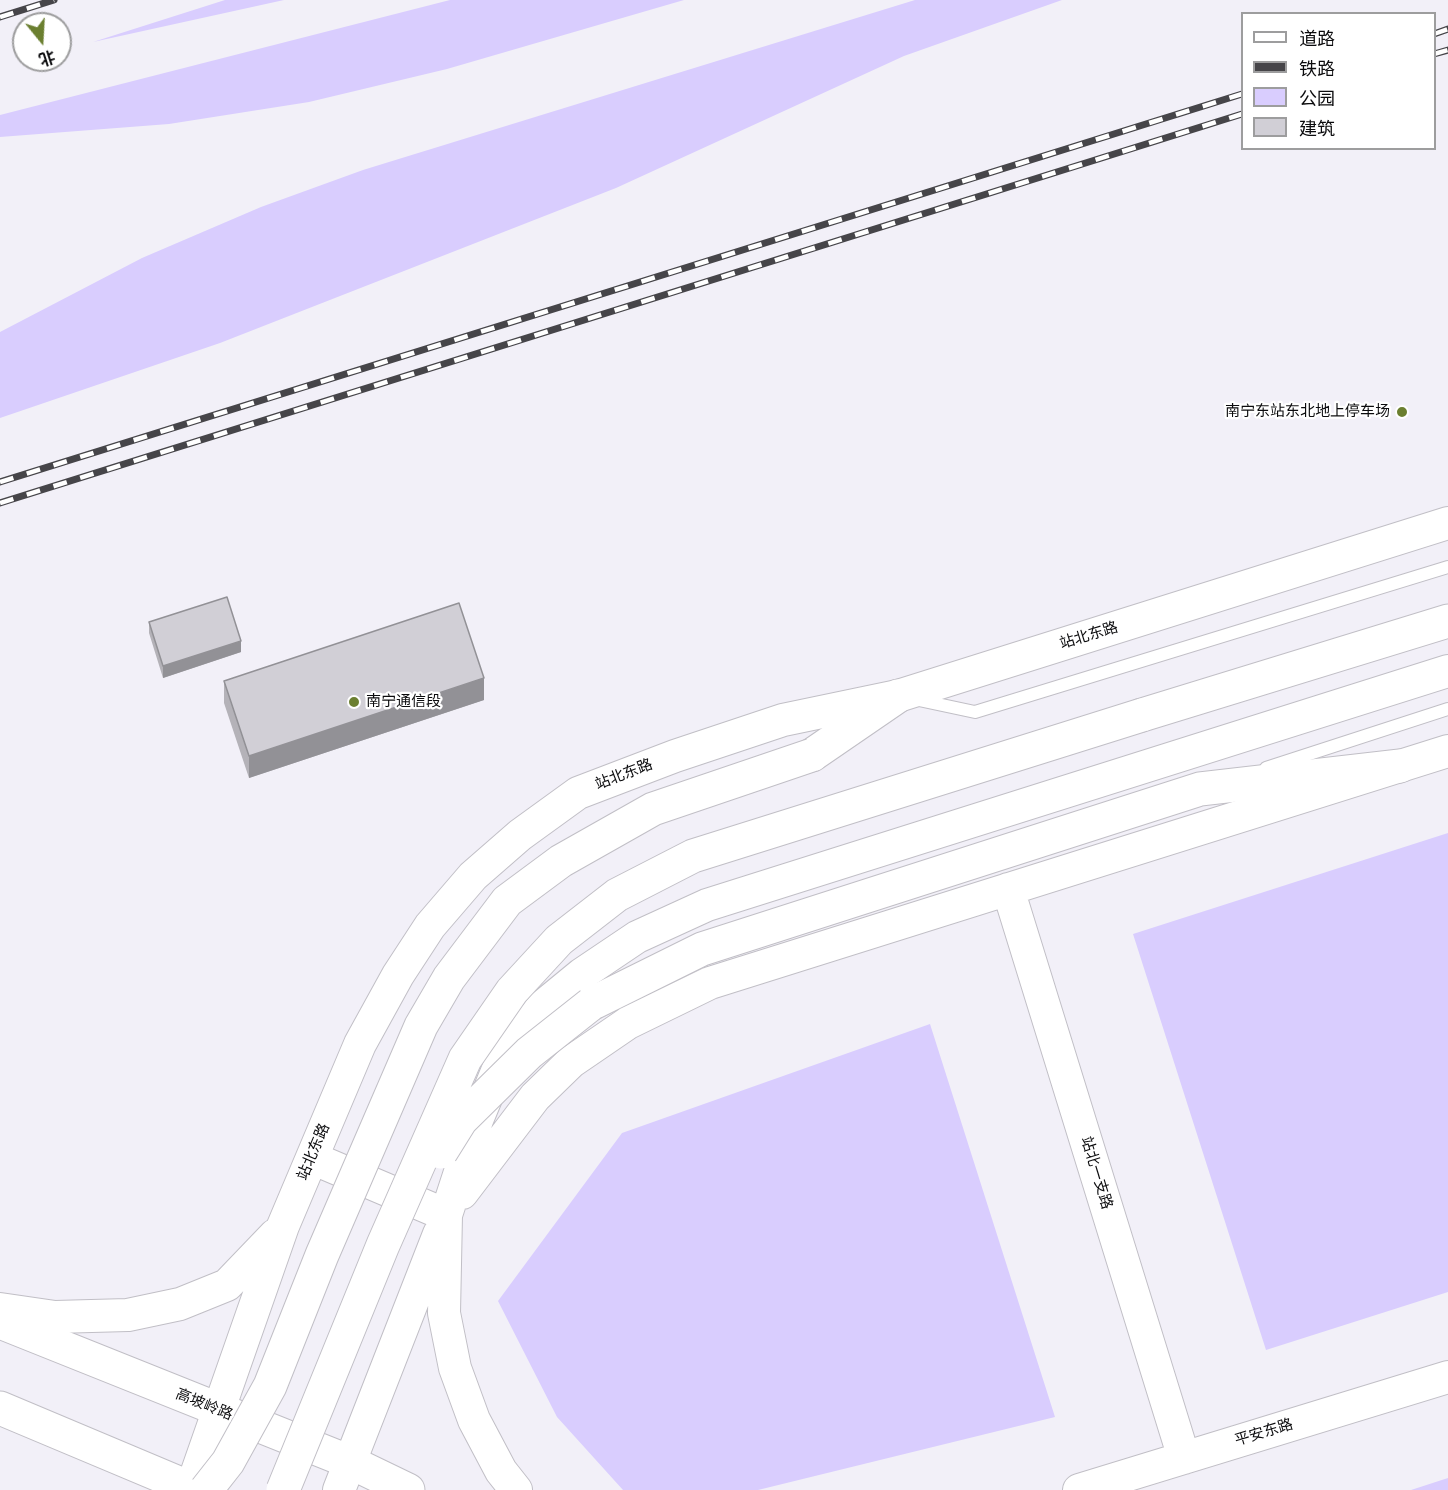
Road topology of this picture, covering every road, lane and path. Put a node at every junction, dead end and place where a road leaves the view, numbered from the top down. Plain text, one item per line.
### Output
1 (1448, 523) edge
2 (1448, 567) edge
3 (1448, 621) edge
4 (1448, 671) edge
5 (898, 696) junction
6 (1448, 709) edge
7 (1448, 750) edge
8 (1400, 765) junction
9 (1200, 789) junction
10 (1008, 889) junction
11 (312, 1158) junction
12 (446, 1215) junction
13 (283, 1226) junction
14 (383, 1245) junction
15 (0, 1309) edge
16 (0, 1322) edge
17 (1448, 1377) edge
18 (0, 1408) edge
19 (220, 1412) junction
20 (1184, 1458) junction
21 (345, 1476) edge
22 (197, 1490) edge
23 (283, 1490) edge
24 (408, 1490) edge
25 (516, 1490) edge
26 (1079, 1490) edge

1 - 5 street, 站北东路
2 - 5 lane
3 - 14 main road, bridge
4 - 12 street
5 - 11 street, 站北东路
5 - 22 main road, bridge
6 - 9 lane
7 - 8 street
8 - 9 main road
8 - 10 street
9 - 14 main road, bridge
10 - 12 street
10 - 20 street, 站北一支路
11 - 12 street
11 - 13 street, 站北东路
12 - 21 street
12 - 25 street
13 - 15 street
13 - 19 street, 站北东路
14 - 23 main road, bridge
16 - 19 main road, 高坡岭路
17 - 20 street, 平安东路
18 - 22 main road
19 - 21 main road, 高坡岭路
19 - 22 street, 站北东路
20 - 26 street, 平安东路
21 - 24 main road, 高坡岭路

